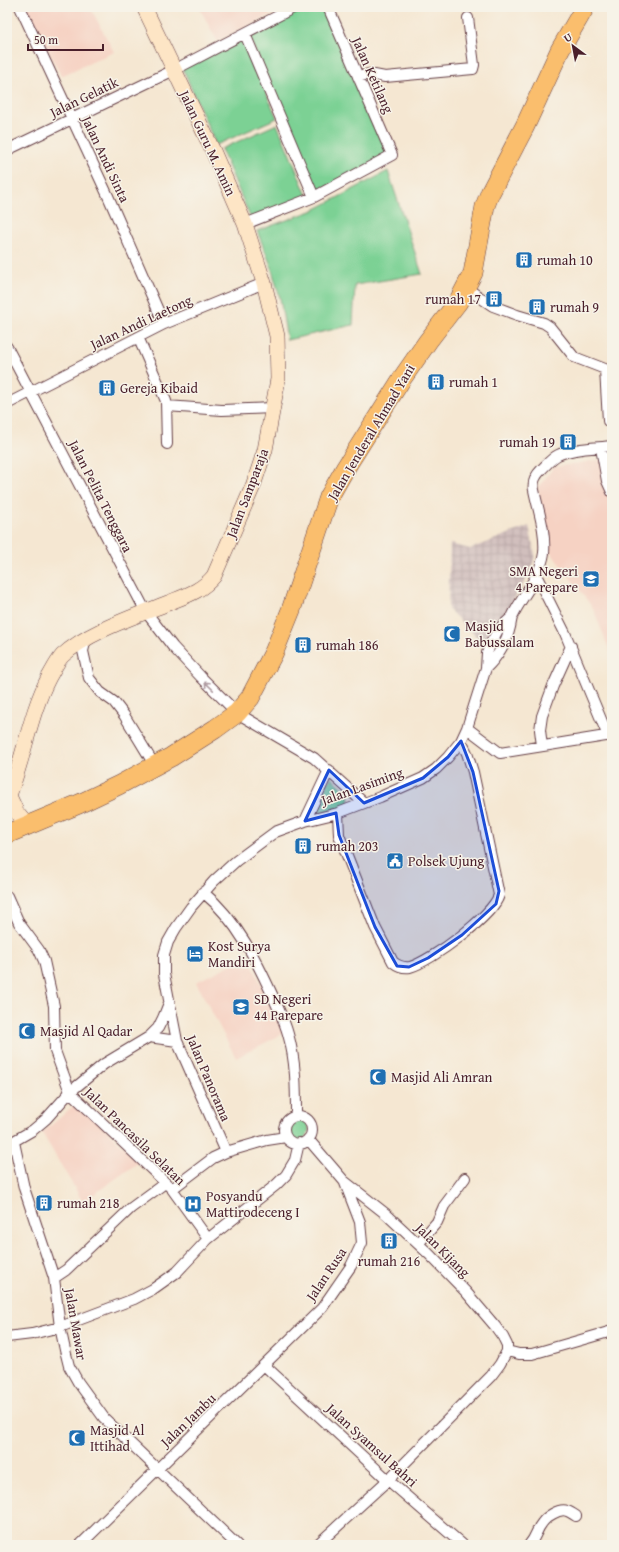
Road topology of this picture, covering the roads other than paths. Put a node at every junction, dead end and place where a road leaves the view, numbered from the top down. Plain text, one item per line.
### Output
1 (20, 7) edge
2 (144, 7) edge
3 (295, 7) edge
4 (328, 7) edge
5 (585, 7) edge
6 (468, 18) dead end
7 (245, 34) junction
8 (174, 70) junction
9 (358, 77) junction
10 (71, 118) junction
11 (7, 150) edge
12 (314, 197) junction
13 (245, 224) junction
14 (264, 283) junction
15 (466, 288) junction
16 (164, 324) junction
17 (138, 337) junction
18 (7, 347) edge
19 (32, 392) junction
20 (7, 404) edge
21 (167, 406) junction
22 (273, 408) junction
23 (608, 421) dead end
24 (167, 444) dead end
25 (612, 446) edge
26 (601, 448) junction
27 (612, 492) edge
28 (536, 575) junction
29 (146, 612) junction
30 (86, 639) junction
31 (571, 646) junction
32 (237, 713) junction
33 (467, 728) junction
34 (610, 735) edge
35 (461, 741) junction
36 (542, 746) junction
37 (155, 766) junction
38 (329, 770) junction
39 (8, 798) edge
40 (364, 803) junction
41 (338, 812) junction
42 (305, 821) junction
43 (27, 825) junction
44 (7, 834) edge
45 (204, 892) junction
46 (7, 896) edge
47 (168, 1003) junction
48 (149, 1037) junction
49 (177, 1041) junction
50 (70, 1092) junction
51 (296, 1116) junction
52 (286, 1137) junction
53 (304, 1141) junction
54 (11, 1143) edge
55 (226, 1152) junction
56 (465, 1178) dead end
57 (344, 1181) junction
58 (168, 1186) junction
59 (208, 1239) junction
60 (418, 1244) junction
61 (54, 1278) junction
62 (60, 1327) junction
63 (612, 1331) edge
64 (7, 1337) edge
65 (507, 1351) junction
66 (264, 1365) junction
67 (157, 1470) junction
68 (388, 1480) junction
69 (576, 1516) dead end
70 (80, 1545) edge
71 (237, 1545) edge
72 (317, 1545) edge
73 (463, 1545) edge
74 (529, 1545) edge

1 - 10 street, Jalan Andi Sinta
2 - 8 main road, Jalan Guru M. Amin
3 - 7 street, Jalan Gelatik
4 - 9 street, Jalan Ketilang
5 - 15 highway, Jalan Jenderal Ahmad Yani
6 - 9 street
7 - 8 street, Jalan Gelatik
7 - 12 street
8 - 10 street, Jalan Gelatik
8 - 13 main road, Jalan Guru M. Amin
9 - 12 street, Jalan Ketilang
10 - 11 street, Jalan Gelatik
10 - 16 street, Jalan Andi Sinta
12 - 13 street
13 - 14 main road, Jalan Guru M. Amin
14 - 16 street, Jalan Andi Laetong
14 - 22 main road, Jalan Samparaja
15 - 23 street
15 - 32 highway, Jalan Jenderal Ahmad Yani
16 - 17 street, Jalan Andi Laetong
17 - 19 street, Jalan Andi Laetong
17 - 21 street
18 - 19 street, Jalan Pelita Tenggara
19 - 20 street, Jalan Andi Laetong
19 - 29 street, Jalan Pelita Tenggara
21 - 22 street
21 - 24 street
22 - 29 main road, Jalan Samparaja
25 - 26 street, Jalan Lasiming
26 - 27 street
26 - 28 street, Jalan Lasiming
28 - 31 street
28 - 33 street, Jalan Lasiming
29 - 30 main road, Jalan Samparaja
32 -> 29 street, Jalan Pelita Tenggara
30 - 37 street
30 - 39 main road, Jalan Samparaja
31 - 34 street
31 - 36 street
32 - 37 highway, Jalan Jenderal Ahmad Yani
32 - 38 street, Jalan Pelita Tenggara
33 - 35 street, Jalan Lasiming
33 - 36 street
34 - 36 street
35 - 40 street, Jalan Lasiming
35 - 41 street
37 - 43 highway, Jalan Jenderal Ahmad Yani
38 - 40 street, Jalan Pelita Tenggara
38 - 42 street
39 - 43 main road
40 - 41 street, Jalan Lasiming
41 - 42 street, Jalan Lasiming
42 - 45 street, Jalan Lasiming
43 - 44 highway, Jalan Jenderal Ahmad Yani
45 - 47 street, Jalan Panorama
45 - 51 street
46 - 50 street
47 - 48 street
47 - 49 street, Jalan Panorama
48 - 49 street
48 - 50 street
49 - 55 street, Jalan Panorama
50 - 54 street
50 - 58 street, Jalan Pancasila Selatan
51 - 52 street
51 - 53 street
52 - 53 street
52 - 55 street
53 - 57 street
53 - 59 street
54 - 61 street, Jalan Mawar
55 - 58 street
56 - 60 street
57 - 60 street, Jalan Kijang
57 - 66 street, Jalan Rusa
58 - 59 street, Jalan Pancasila Selatan
58 - 61 street
59 - 62 street
60 - 65 street, Jalan Kijang
61 - 62 street, Jalan Mawar
62 - 64 street
62 - 67 street, Jalan Mawar
63 - 65 street
65 - 68 street
66 - 67 street, Jalan Jambu
66 - 68 street, Jalan Syamsul Bahri
67 - 70 street, Jalan Jambu
67 - 71 street, Jalan Mawar
68 - 72 street
68 - 73 street, Jalan Syamsul Bahri
69 - 74 street

